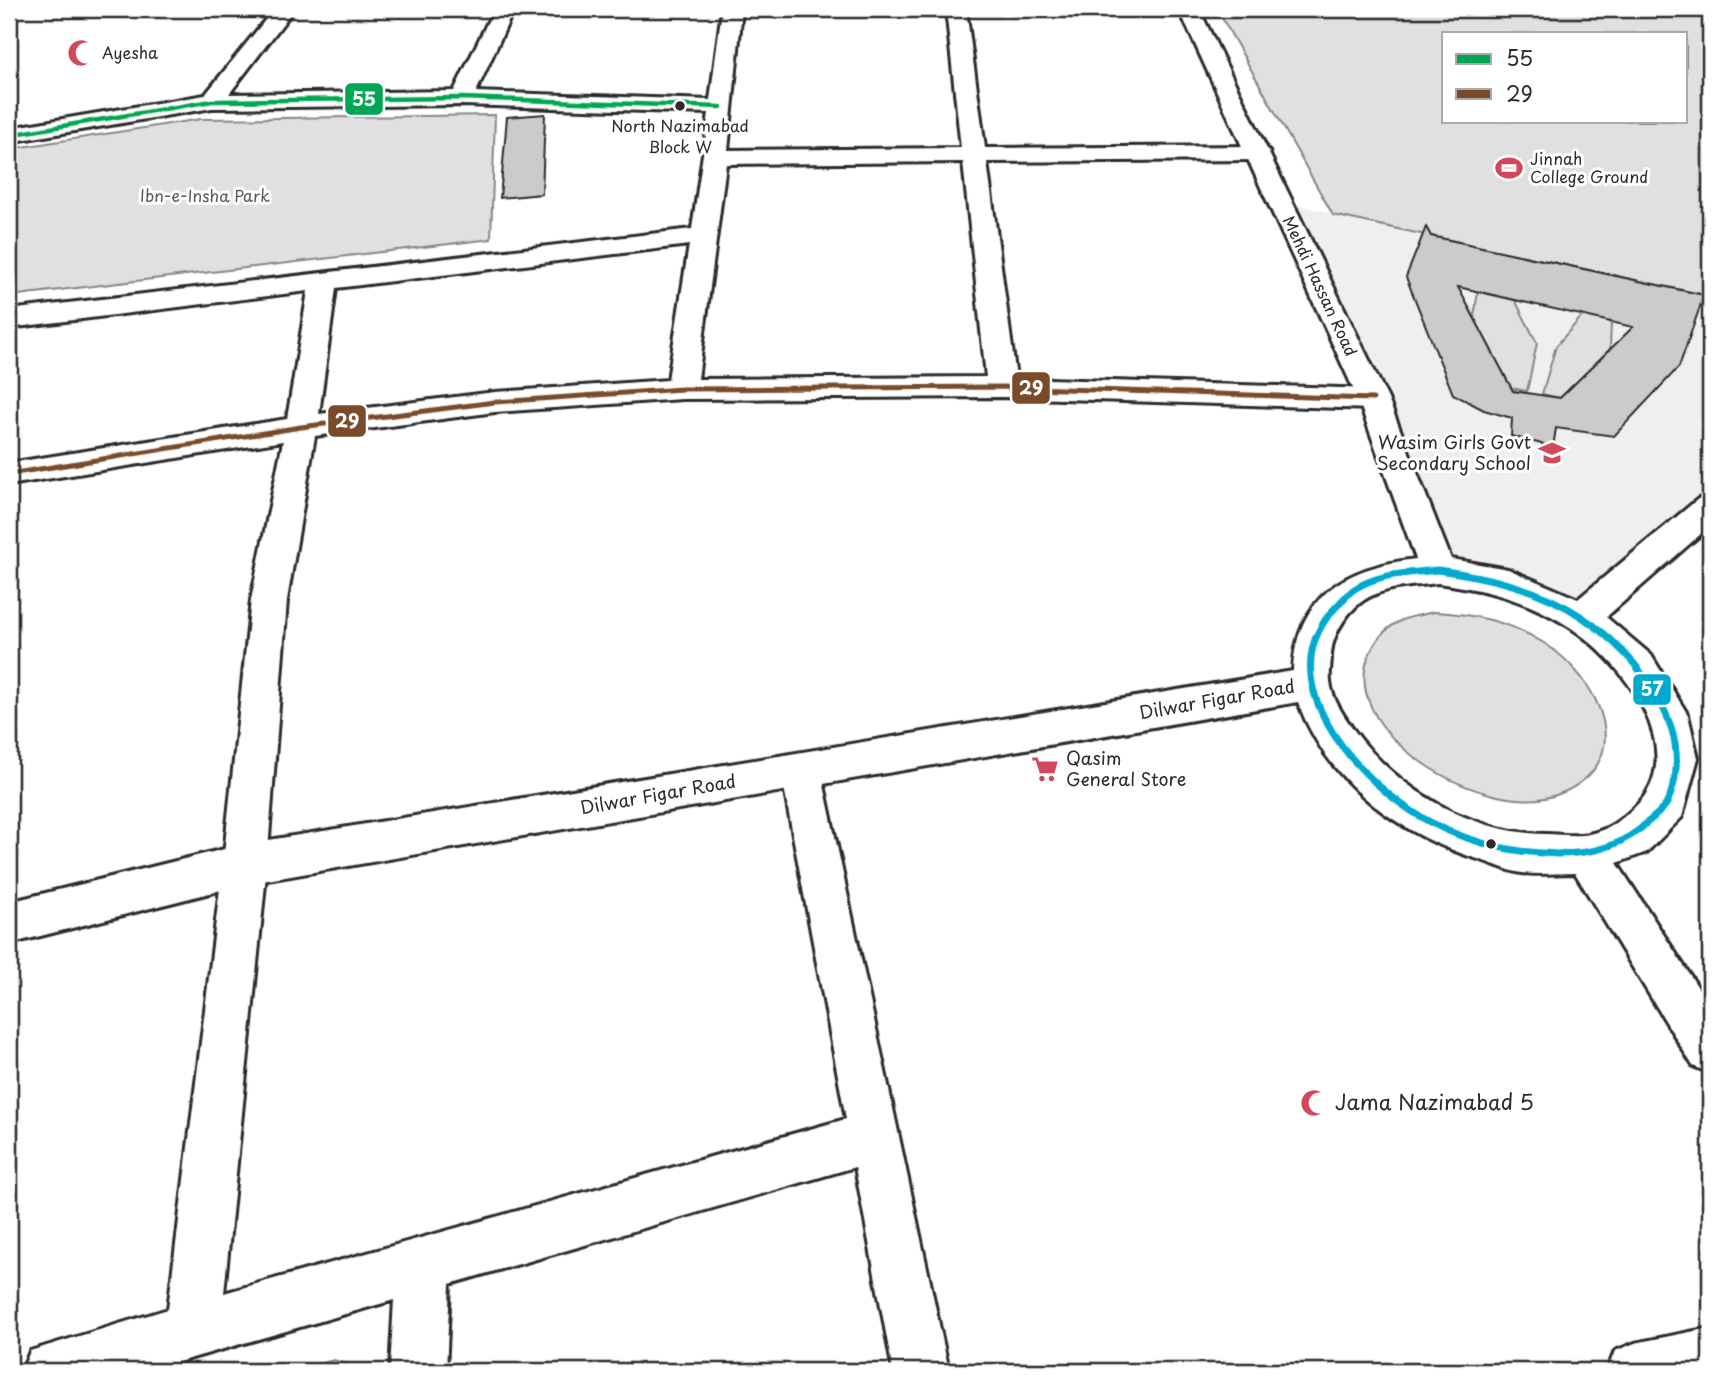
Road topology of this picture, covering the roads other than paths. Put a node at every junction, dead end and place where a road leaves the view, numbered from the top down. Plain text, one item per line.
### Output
1 (284, 9) edge
2 (504, 9) edge
3 (732, 9) edge
4 (956, 9) edge
5 (1189, 9) edge
6 (462, 98) junction
7 (212, 101) junction
8 (721, 107) junction
9 (9, 135) edge
10 (1258, 153) junction
11 (976, 156) junction
12 (715, 157) junction
13 (704, 235) junction
14 (324, 279) junction
15 (9, 319) edge
16 (1002, 387) junction
17 (682, 389) junction
18 (1373, 399) junction
19 (302, 427) junction
20 (9, 474) edge
21 (1710, 507) edge
22 (1438, 570) junction
23 (1582, 617) junction
24 (1311, 684) junction
25 (801, 771) junction
26 (1587, 854) junction
27 (245, 864) junction
28 (9, 923) edge
29 (1710, 1049) edge
30 (874, 1136) junction
31 (424, 1264) junction
32 (194, 1330) junction
33 (1710, 1356) edge
34 (50, 1371) edge
35 (418, 1371) edge
36 (921, 1371) edge
37 (1635, 1371) edge

1 - 7 street
2 - 6 street
3 - 8 street
4 - 11 street
5 - 10 street, Mehdi Hassan Road
6 - 7 street
6 - 8 street
7 - 9 street
8 - 12 street
10 - 11 street
10 - 18 street, Mehdi Hassan Road
11 - 12 street
11 - 16 street
12 - 13 street
13 - 14 street
13 - 17 street
14 - 15 street
14 - 19 street
16 - 17 street
16 - 18 street
17 - 19 street
18 - 22 street, Mehdi Hassan Road
19 - 20 street
19 - 27 street
21 - 23 street
22 - 23 street
22 - 24 street
23 - 26 street
24 - 25 street, Dilwar Figar Road
24 - 26 street
25 - 27 street, Dilwar Figar Road
25 - 30 street
26 - 29 street
27 - 28 street, Dilwar Figar Road
27 - 32 street
30 - 31 street
30 - 36 street
31 - 32 street
31 - 35 street
32 - 34 street
33 - 37 street

